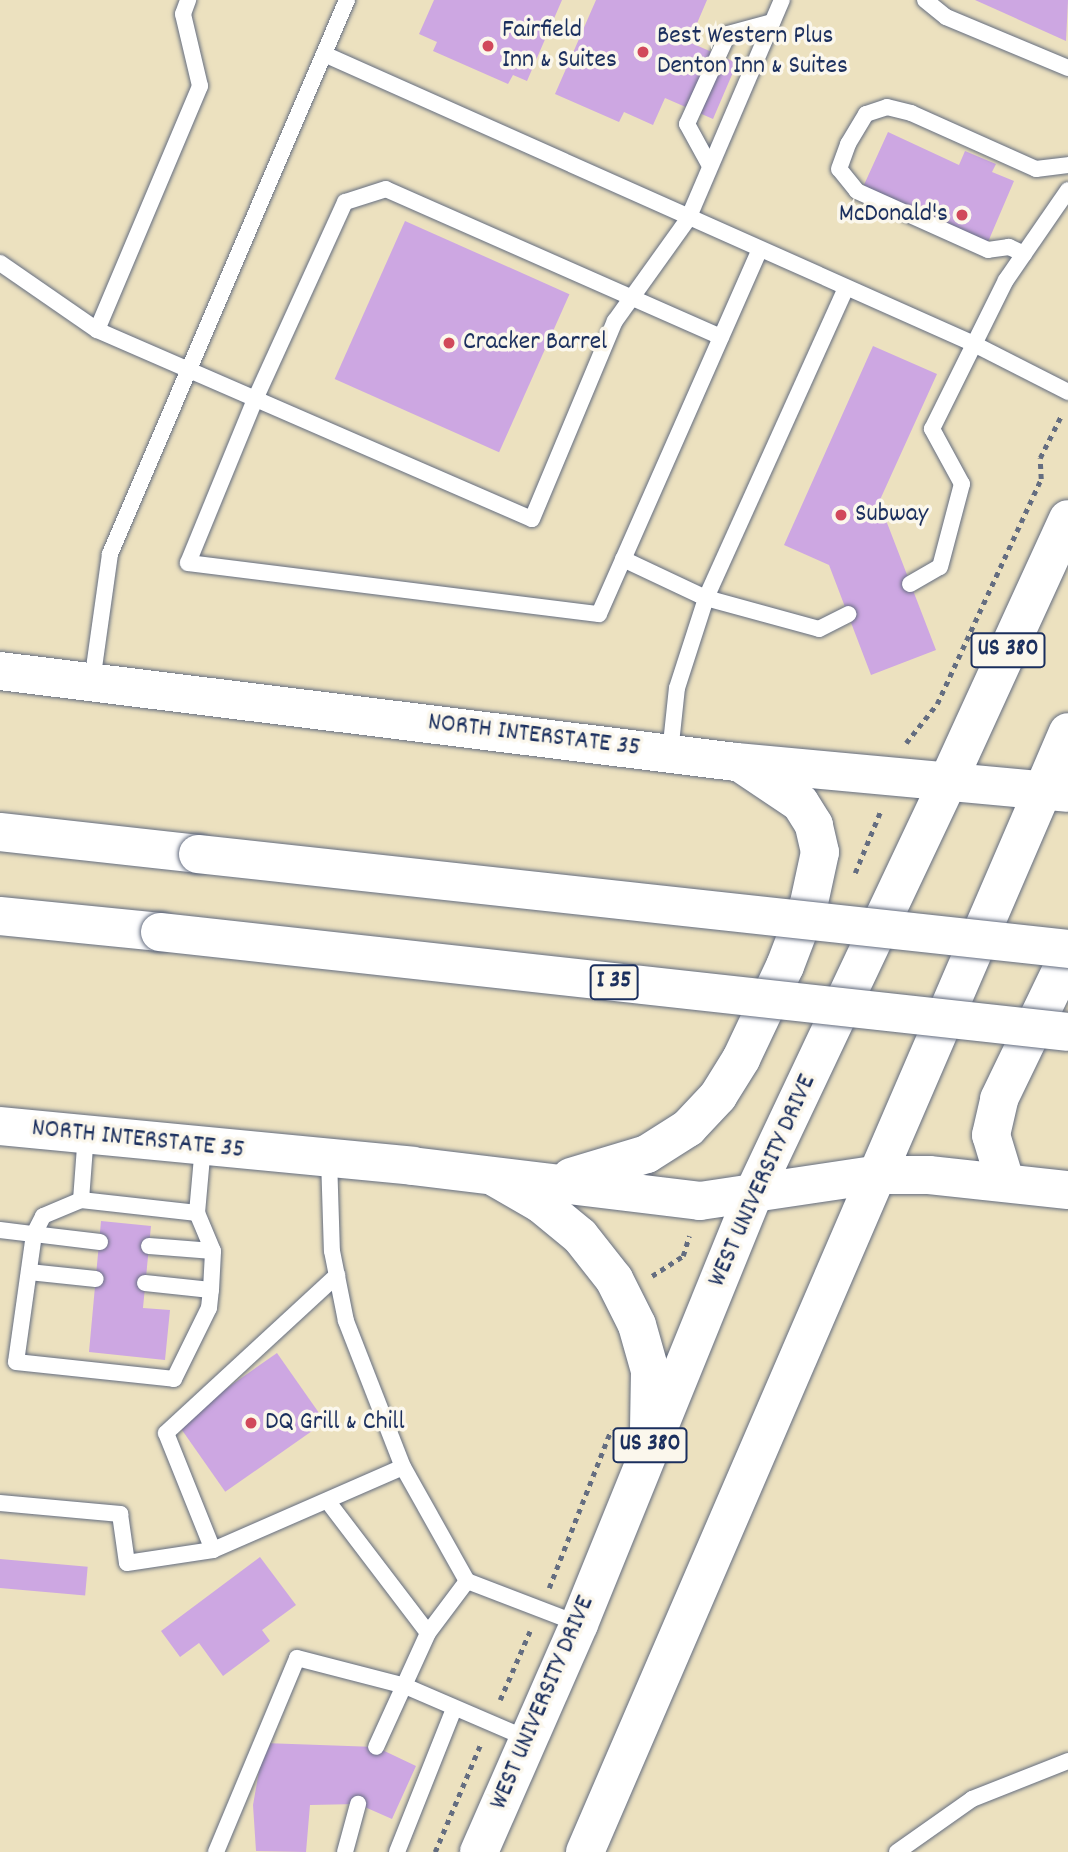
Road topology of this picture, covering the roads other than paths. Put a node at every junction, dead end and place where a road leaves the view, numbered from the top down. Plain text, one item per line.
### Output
1 (188, 0) edge
2 (347, 0) edge
3 (782, 0) edge
4 (925, 0) edge
5 (772, 22) junction
6 (324, 54) junction
7 (1068, 68) edge
8 (1068, 165) edge
9 (710, 166) junction
10 (1068, 190) edge
11 (688, 219) junction
12 (759, 251) junction
13 (1024, 254) junction
14 (0, 263) edge
15 (845, 290) junction
16 (631, 299) junction
17 (97, 330) junction
18 (721, 337) junction
19 (971, 343) junction
20 (188, 370) junction
21 (1068, 392) edge
22 (256, 397) junction
23 (1068, 519) edge
24 (623, 559) junction
25 (911, 584) dead end
26 (706, 598) junction
27 (848, 614) dead end
28 (0, 671) edge
29 (92, 682) junction
30 (1068, 732) edge
31 (670, 753) junction
32 (736, 762) junction
33 (948, 781) junction
34 (1056, 791) edge
35 (0, 832) edge
36 (0, 916) edge
37 (1068, 949) edge
38 (1068, 956) edge
39 (1068, 1032) edge
40 (0, 1126) edge
41 (86, 1135) junction
42 (203, 1146) junction
43 (329, 1158) junction
44 (875, 1175) junction
45 (510, 1180) junction
46 (1005, 1181) junction
47 (1068, 1190) edge
48 (754, 1192) junction
49 (81, 1200) junction
50 (197, 1213) junction
51 (0, 1230) edge
52 (34, 1234) junction
53 (100, 1242) dead end
54 (149, 1246) dead end
55 (213, 1251) junction
56 (29, 1272) junction
57 (337, 1275) junction
58 (96, 1279) dead end
59 (145, 1283) dead end
60 (211, 1290) junction
61 (649, 1449) junction
62 (403, 1466) junction
63 (0, 1503) edge
64 (329, 1503) junction
65 (213, 1550) junction
66 (467, 1581) junction
67 (579, 1624) junction
68 (428, 1633) junction
69 (405, 1686) junction
70 (454, 1709) junction
71 (528, 1739) junction
72 (376, 1746) dead end
73 (1068, 1761) edge
74 (358, 1804) dead end
75 (216, 1852) edge
76 (345, 1852) edge
77 (397, 1852) edge
78 (479, 1852) edge
79 (585, 1852) edge
80 (896, 1852) edge

1 - 17 lane
2 - 6 lane
3 - 5 lane
4 - 7 lane
5 - 9 lane
5 - 9 lane
6 - 11 lane
6 - 20 lane
8 - 13 lane
9 - 11 lane
10 - 13 lane
11 - 12 lane
11 - 16 lane
12 - 15 lane
12 - 18 lane
13 - 19 lane
14 - 17 lane
15 - 19 lane
15 - 26 lane
16 - 18 lane
16 - 22 lane
16 - 22 lane
17 - 20 lane
18 - 24 lane
19 - 21 lane
19 - 25 lane
20 - 22 lane
20 - 29 lane
22 - 24 lane
23 - 33 main road, WEST UNIVERSITY DRIVE / US 380
24 - 26 lane
26 - 27 lane
26 - 31 lane
28 - 29 main road, NORTH INTERSTATE 35
29 - 31 main road, NORTH INTERSTATE 35
30 - 34 main road
31 - 32 main road, NORTH INTERSTATE 35
32 - 33 main road, NORTH INTERSTATE 35
32 - 45 main road
33 - 34 main road, NORTH INTERSTATE 35
33 - 48 main road, WEST UNIVERSITY DRIVE / US 380
34 - 44 main road
35 - 37 main road, bridge
36 - 39 main road, I 35, bridge
38 - 46 main road
40 - 41 main road, NORTH INTERSTATE 35
41 - 42 main road, NORTH INTERSTATE 35
41 - 49 lane
42 - 43 main road, NORTH INTERSTATE 35
42 - 50 lane
43 - 45 main road, NORTH INTERSTATE 35
43 - 57 lane
44 - 46 main road, NORTH INTERSTATE 35
44 - 48 main road, NORTH INTERSTATE 35
44 - 79 main road
45 - 48 main road, NORTH INTERSTATE 35
45 - 61 main road
46 - 47 main road, NORTH INTERSTATE 35
48 - 61 main road, WEST UNIVERSITY DRIVE / US 380
49 - 50 lane
49 - 52 lane
50 - 55 lane
51 - 52 lane
52 - 53 lane
52 - 56 lane
54 - 55 lane
55 - 60 lane
56 - 58 lane
56 - 60 lane
57 - 62 lane
57 - 65 lane
59 - 60 lane
61 - 67 main road, WEST UNIVERSITY DRIVE / US 380
62 - 64 lane
62 - 66 lane
63 - 65 lane
64 - 65 lane
64 - 68 lane
66 - 67 lane
66 - 68 lane
67 - 71 main road, WEST UNIVERSITY DRIVE / US 380
68 - 69 lane
69 - 70 lane
69 - 72 lane
69 - 75 lane
70 - 71 lane
70 - 77 lane
71 - 78 main road, WEST UNIVERSITY DRIVE / US 380
73 - 80 lane
74 - 76 lane

